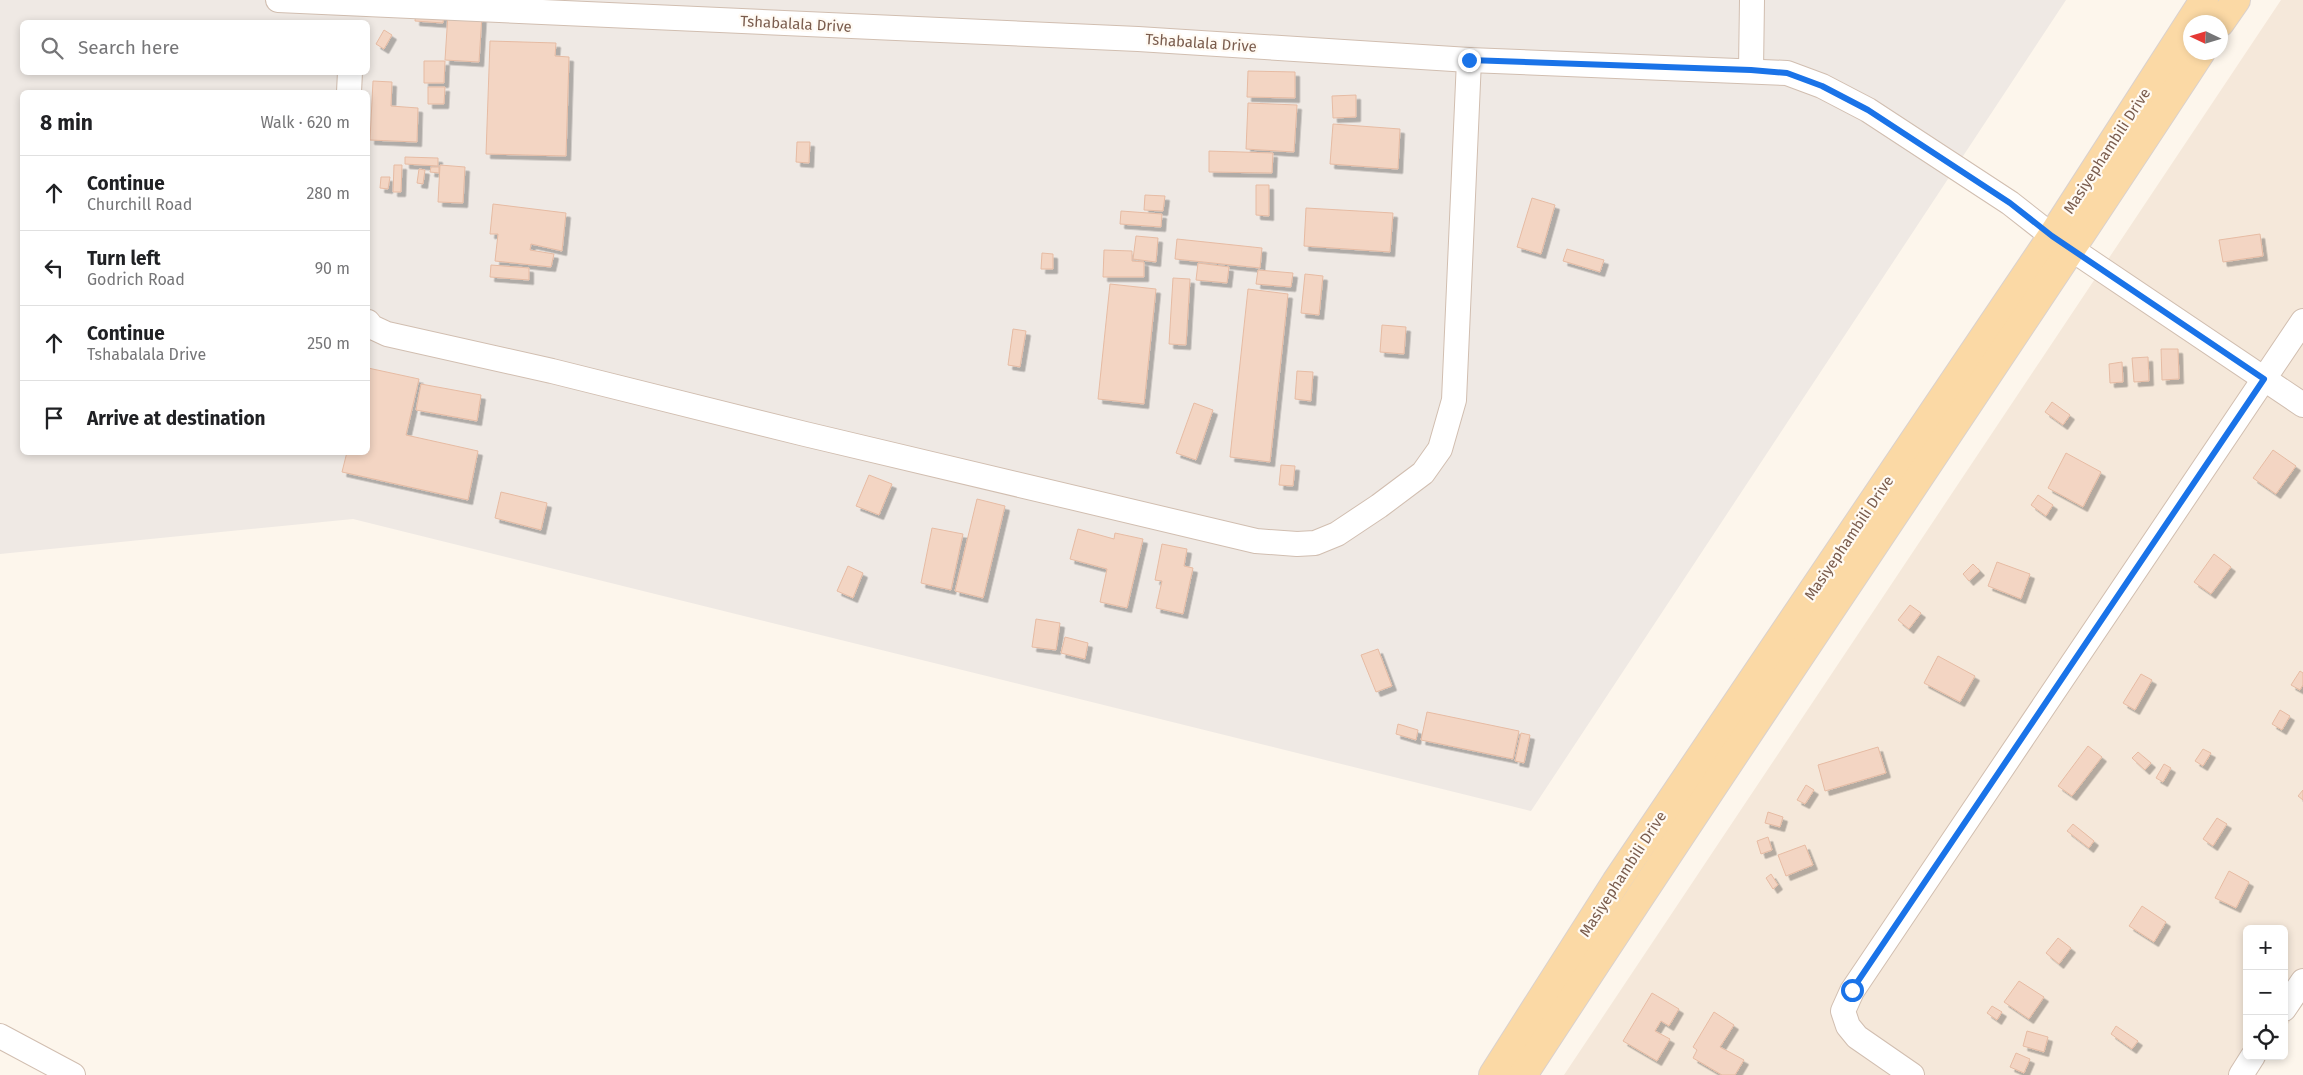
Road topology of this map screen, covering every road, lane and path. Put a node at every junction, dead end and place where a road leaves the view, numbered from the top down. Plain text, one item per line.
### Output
1 (278, 0) edge
2 (1752, 0) edge
3 (2204, 0) edge
4 (2236, 0) edge
5 (352, 13) edge
6 (2226, 15) edge
7 (1469, 60) junction
8 (2196, 60) edge
9 (1751, 70) junction
10 (350, 75) edge
11 (349, 90) edge
12 (2062, 242) junction
13 (2303, 321) edge
14 (370, 324) edge
15 (2264, 379) junction
16 (2303, 405) edge
17 (2303, 981) edge
18 (2288, 1003) edge
19 (0, 1036) edge
20 (2250, 1060) edge
21 (73, 1075) edge
22 (1493, 1075) edge
23 (1523, 1075) edge
24 (1912, 1075) edge
25 (2241, 1075) edge

1 - 5 street, Tshabalala Drive
2 - 9 street
3 - 12 main road, Masiyephambili Drive
4 - 6 main road
5 - 7 street, Tshabalala Drive
7 - 9 street, Tshabalala Drive
7 - 14 street
8 - 12 main road, Masiyephambili Drive
9 - 12 street, Tshabalala Drive
10 - 11 street
12 - 15 street, Tshabalala Drive
12 - 22 main road, Masiyephambili Drive
12 - 23 main road, Masiyephambili Drive
13 - 15 street
15 - 16 street, Tshabalala Drive
15 - 24 street
17 - 18 street
19 - 21 street
20 - 25 street

